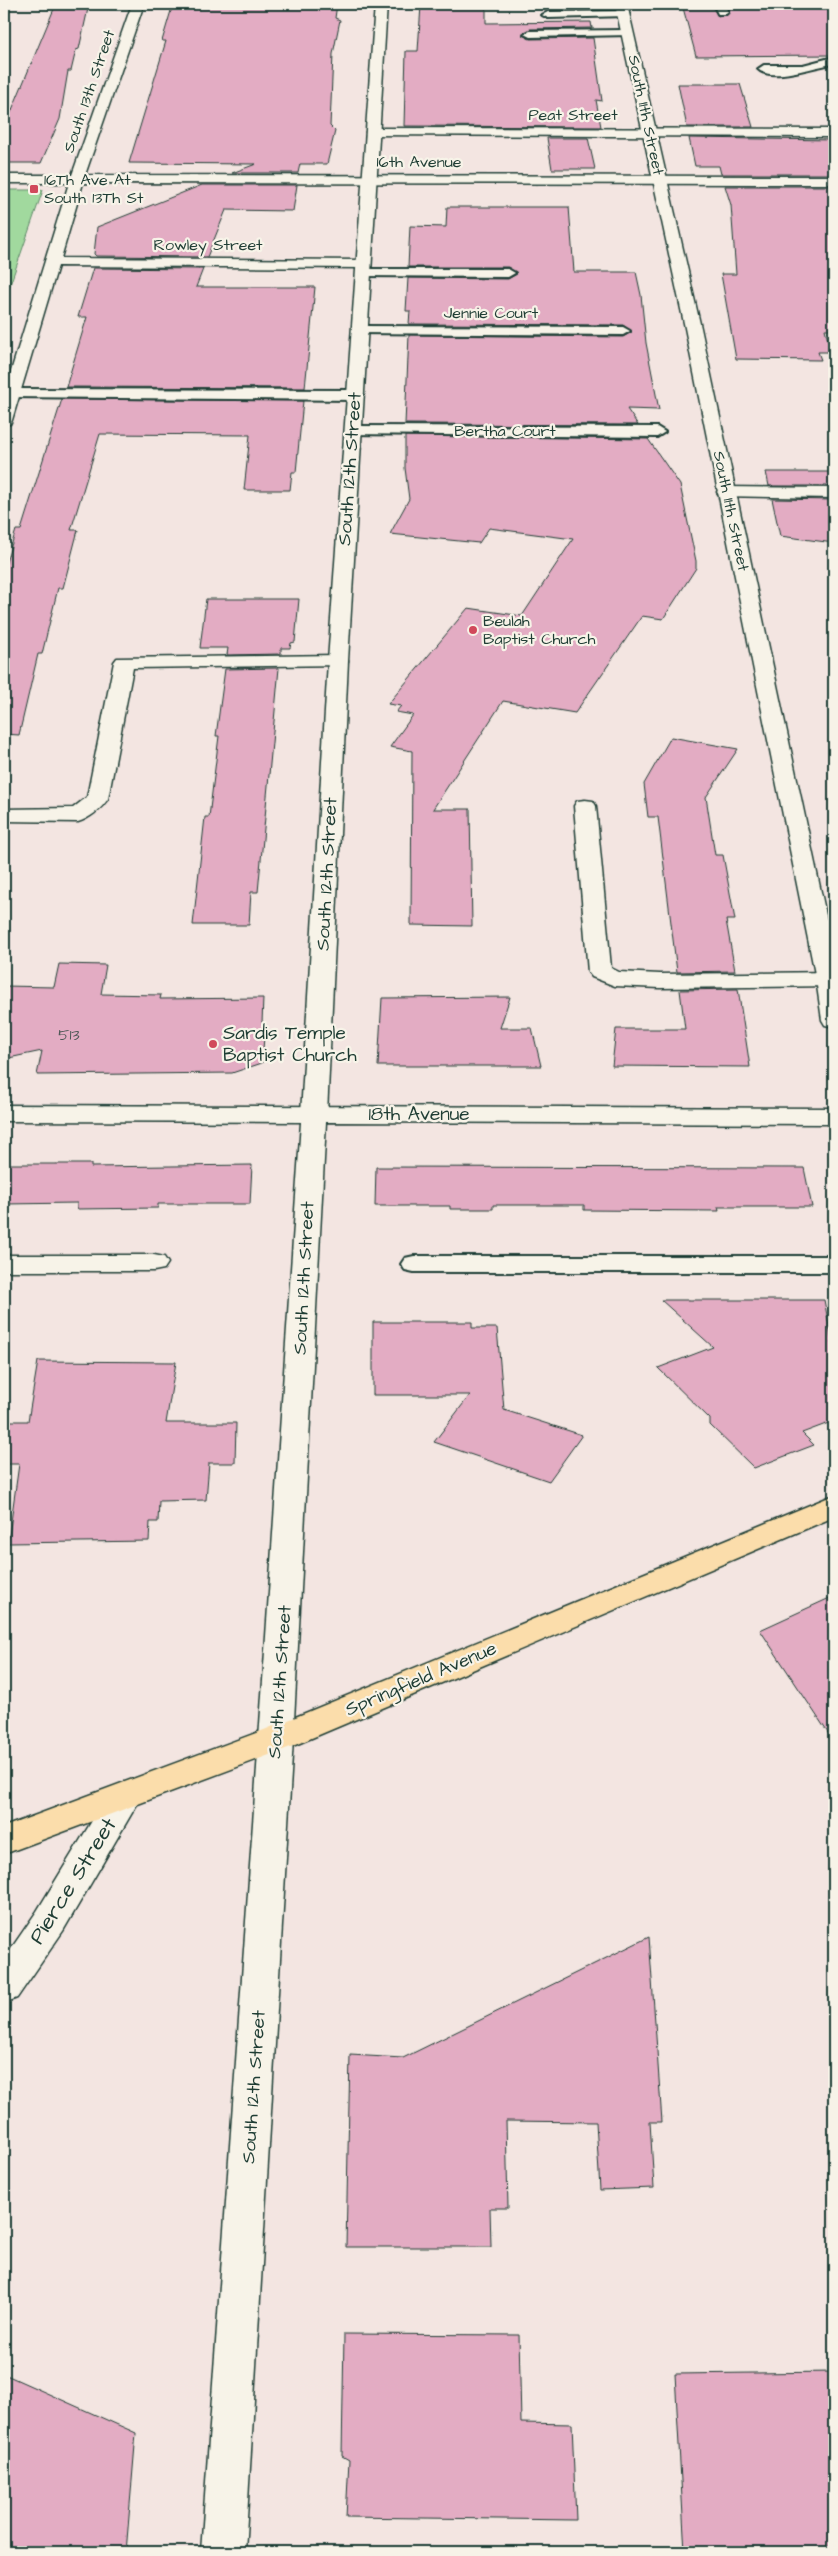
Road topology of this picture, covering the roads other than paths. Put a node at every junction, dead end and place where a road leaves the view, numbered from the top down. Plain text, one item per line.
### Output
1 (138, 4) edge
2 (381, 4) edge
3 (622, 9) edge
4 (548, 15) dead end
5 (627, 33) junction
6 (530, 34) dead end
7 (834, 61) edge
8 (764, 69) dead end
9 (372, 132) junction
10 (650, 133) junction
11 (834, 133) edge
12 (4, 179) edge
13 (77, 179) junction
14 (369, 179) junction
15 (660, 180) junction
16 (834, 180) edge
17 (53, 262) junction
18 (363, 269) junction
19 (508, 273) dead end
20 (360, 330) junction
21 (623, 331) dead end
22 (12, 394) junction
23 (354, 396) junction
24 (4, 420) edge
25 (353, 431) junction
26 (658, 432) dead end
27 (726, 492) junction
28 (834, 493) edge
29 (338, 662) junction
30 (585, 806) dead end
31 (4, 815) edge
32 (831, 979) edge
33 (834, 1020) edge
34 (4, 1113) edge
35 (314, 1114) junction
36 (834, 1116) edge
37 (4, 1263) edge
38 (154, 1263) dead end
39 (414, 1264) dead end
40 (834, 1264) edge
41 (834, 1506) edge
42 (276, 1739) junction
43 (124, 1797) junction
44 (4, 1841) edge
45 (4, 1988) edge
46 (223, 2552) edge

1 - 13 street, South 13th Street
2 - 9 street, South 12th Street
3 - 4 lane
3 - 5 street, South 11th Street
5 - 6 lane
5 - 10 street, South 11th Street
7 - 8 lane
9 - 10 street, Peat Street
9 - 14 street, South 12th Street
10 - 11 street, Peat Street
10 - 15 street, South 11th Street
12 - 13 street, 16th Avenue
13 - 14 street, 16th Avenue
13 - 17 street, South 13th Street
14 - 15 street, 16th Avenue
14 - 18 street, South 12th Street
15 - 16 street, 16th Avenue
15 - 27 street, South 11th Street
17 - 18 street, Rowley Street
17 - 22 street, South 13th Street
18 - 19 lane
18 - 20 street, South 12th Street
20 - 21 lane, Jennie Court
20 - 23 street, South 12th Street
22 - 23 lane
22 - 24 street, South 13th Street
23 - 25 street, South 12th Street
25 - 26 lane, Bertha Court
25 - 29 street, South 12th Street
27 - 28 street
27 - 32 street, South 11th Street
29 - 31 street
29 - 35 street, South 12th Street
30 - 32 street
32 - 33 street, South 11th Street
34 - 35 street, 18th Avenue
35 - 36 street, 18th Avenue
35 - 42 street, South 12th Street
37 - 38 street
39 - 40 lane
41 - 42 main road, Springfield Avenue
42 - 43 main road, Springfield Avenue
42 - 46 street, South 12th Street
43 - 44 main road, Springfield Avenue
43 - 45 street, Pierce Street

